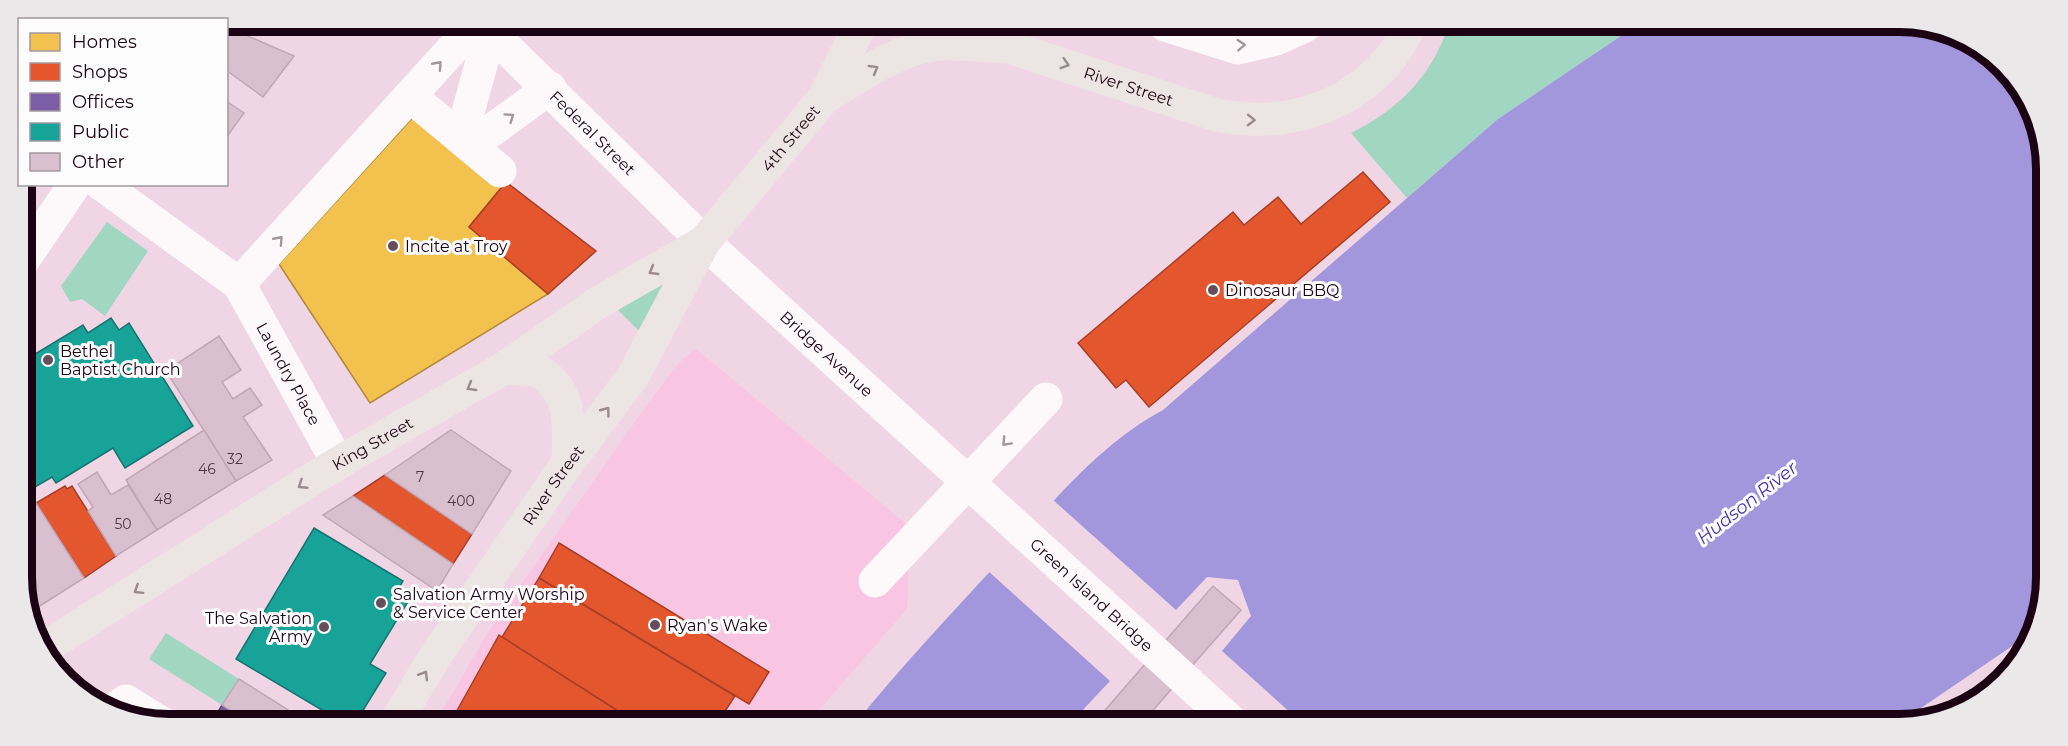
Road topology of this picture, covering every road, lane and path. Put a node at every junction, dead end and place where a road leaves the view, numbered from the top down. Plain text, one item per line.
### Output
1 (476, 32) edge
2 (481, 32) edge
3 (489, 32) edge
4 (857, 32) edge
5 (1187, 32) edge
6 (1292, 32) edge
7 (1406, 32) edge
8 (1001, 36) edge
9 (550, 88) junction
10 (410, 96) junction
11 (824, 98) junction
12 (465, 142) junction
13 (500, 171) dead end
14 (74, 186) edge
15 (104, 186) edge
16 (704, 242) junction
17 (32, 247) edge
18 (239, 284) junction
19 (504, 368) junction
20 (1046, 399) dead end
21 (568, 461) junction
22 (338, 463) junction
23 (950, 466) joint
24 (874, 581) dead end
25 (50, 644) edge
26 (120, 705) edge
27 (144, 712) edge
28 (401, 714) edge
29 (1223, 714) edge

10 -> 1 street
2 - 12 street
3 - 9 street, Federal Street
4 - 11 main road, 4th Street
5 -> 6 street
8 -> 7 main road, River Street
11 -> 8 main road, River Street
12 -> 9 street
9 - 16 street, Federal Street
10 - 12 street
18 -> 10 street
11 - 16 main road, 4th Street
12 - 13 street
14 - 17 street
15 - 18 street
16 -> 19 main road, King Street
21 -> 16 main road, River Street
16 - 23 street, Bridge Avenue
18 - 22 street, Laundry Place
19 - 21 main road
19 -> 22 main road, King Street
20 -> 24 street
28 -> 21 main road, River Street
22 -> 25 main road, King Street
23 - 29 street, Green Island Bridge
26 - 27 street

